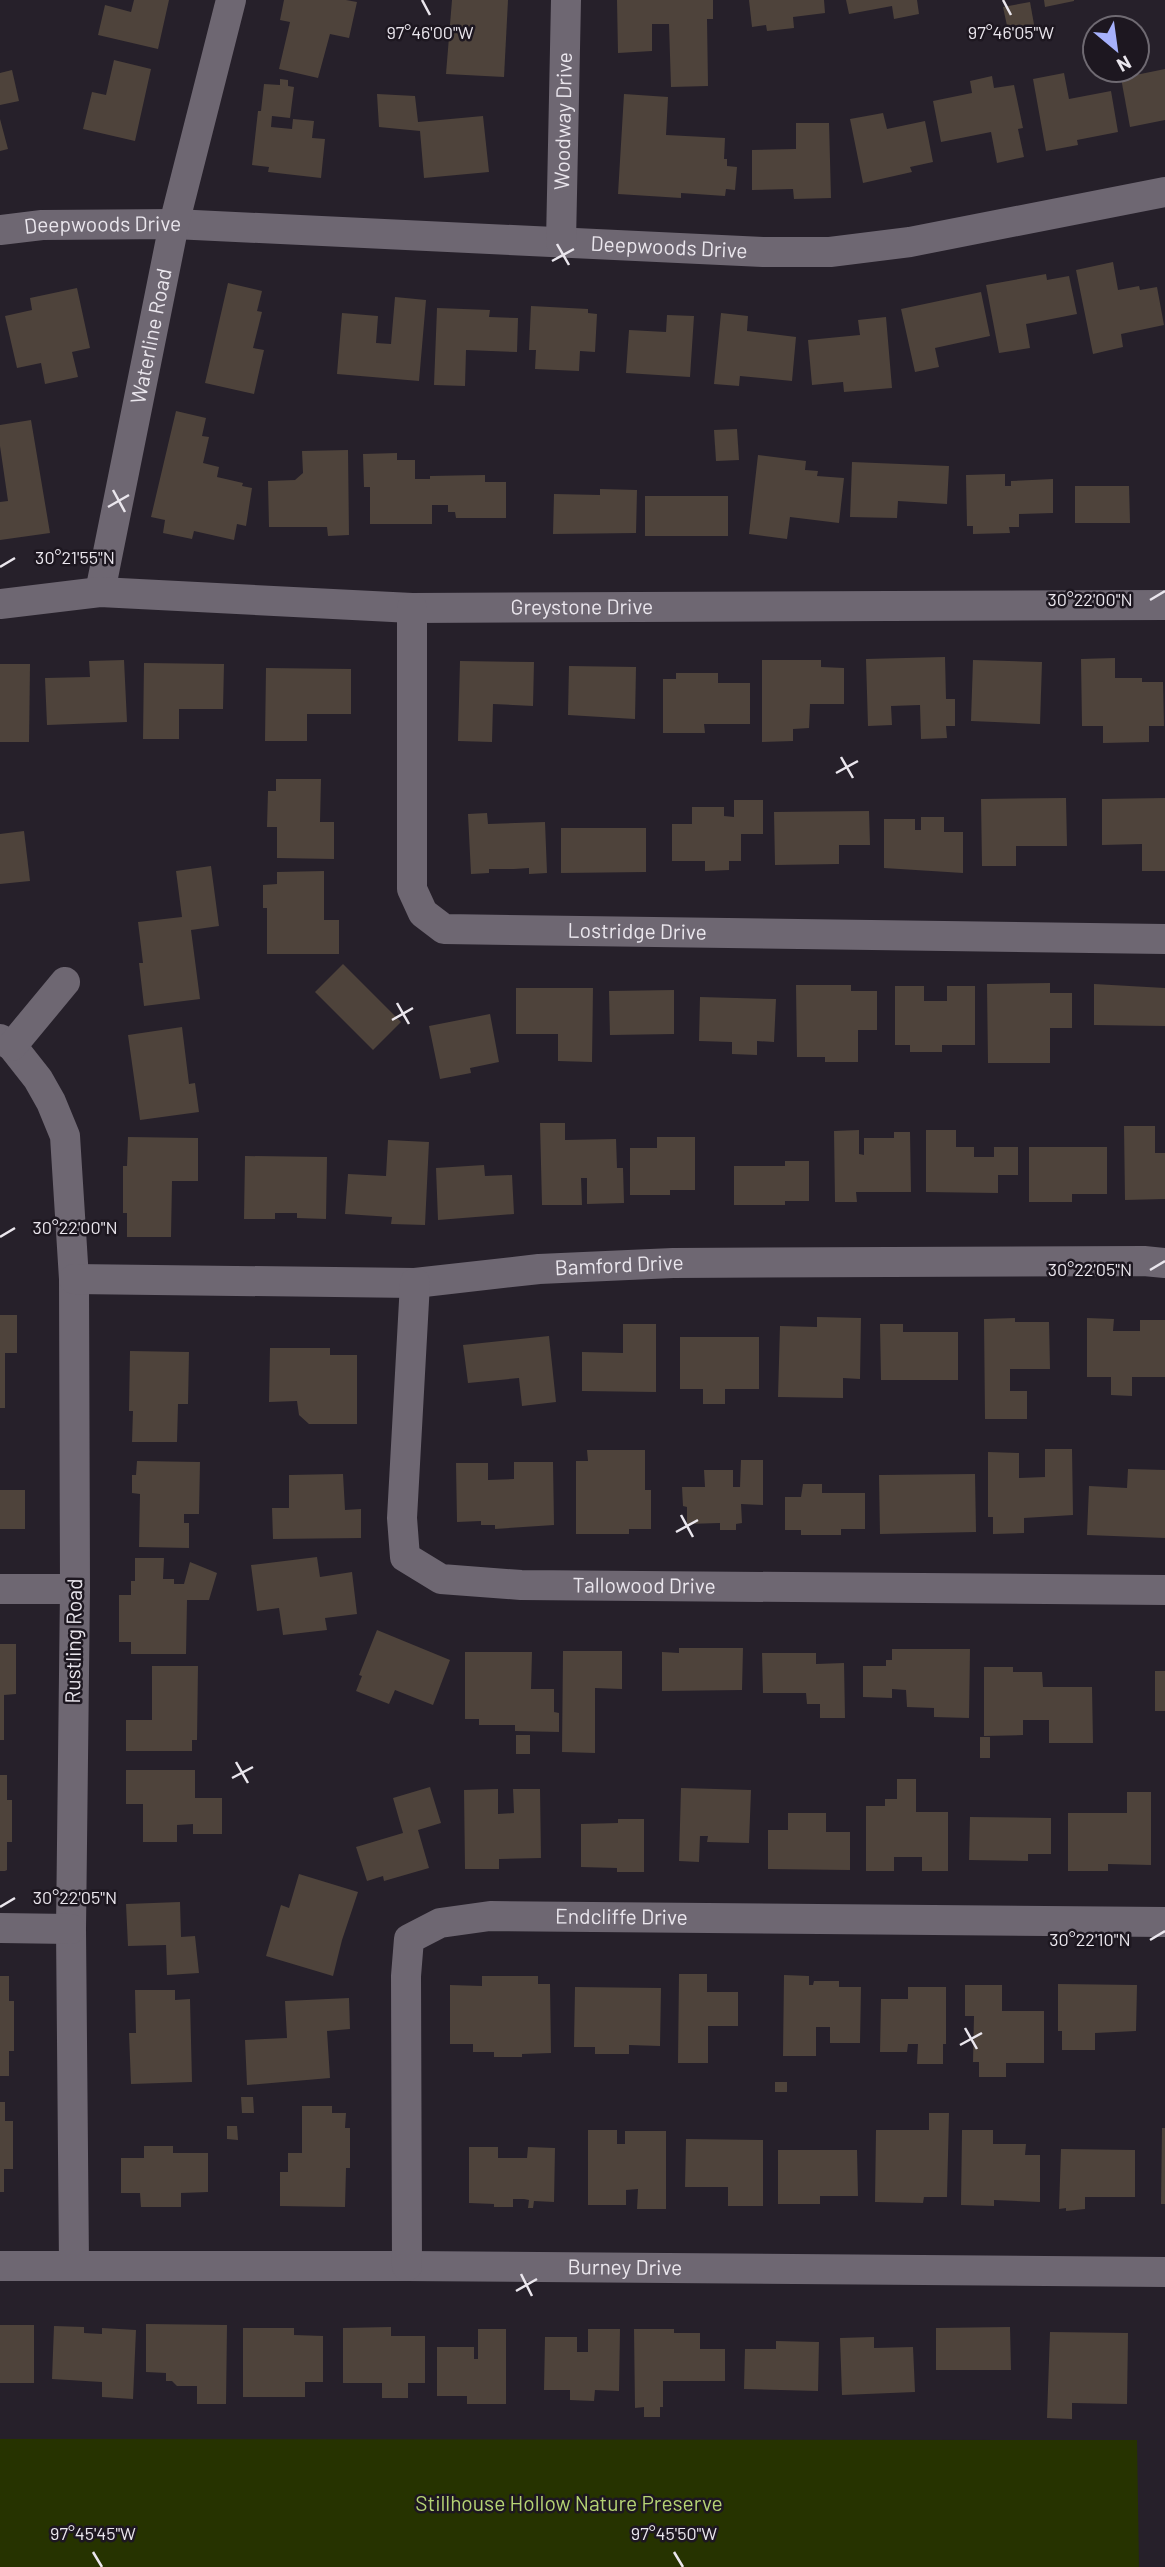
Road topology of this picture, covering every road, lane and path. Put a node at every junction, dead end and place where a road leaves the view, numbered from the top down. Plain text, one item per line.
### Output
1 (231, 0) edge
2 (566, 0) edge
3 (1165, 192) edge
4 (174, 224) junction
5 (0, 230) edge
6 (561, 242) junction
7 (100, 592) junction
8 (0, 604) edge
9 (1165, 605) edge
10 (412, 608) junction
11 (1165, 939) edge
12 (65, 982) dead end
13 (6, 1043) edge
14 (1165, 1263) edge
15 (74, 1279) junction
16 (415, 1283) junction
17 (0, 1588) edge
18 (75, 1589) junction
19 (1165, 1590) edge
20 (1165, 1922) edge
21 (0, 1928) edge
22 (71, 1929) junction
23 (74, 2265) junction
24 (0, 2266) edge
25 (407, 2266) junction
26 (1165, 2272) edge

1 - 4 street, Waterline Road
2 - 6 street, Woodway Drive
3 - 6 street, Deepwoods Drive
4 - 5 street, Deepwoods Drive
4 - 6 street, Deepwoods Drive
4 - 7 street, Waterline Road
7 - 8 street, Greystone Drive
7 - 10 street, Greystone Drive
9 - 10 street, Greystone Drive
10 - 11 street, Lostridge Drive
12 - 13 street
13 - 15 street, Rustling Road
14 - 16 street, Bamford Drive
15 - 16 street, Bamford Drive
15 - 18 street, Rustling Road
16 - 19 street, Tallowood Drive
17 - 18 street
18 - 22 street, Rustling Road
20 - 25 street, Endcliffe Drive
21 - 22 street
22 - 23 street, Rustling Road
23 - 24 street, Burney Drive
23 - 25 street, Burney Drive
25 - 26 street, Burney Drive

